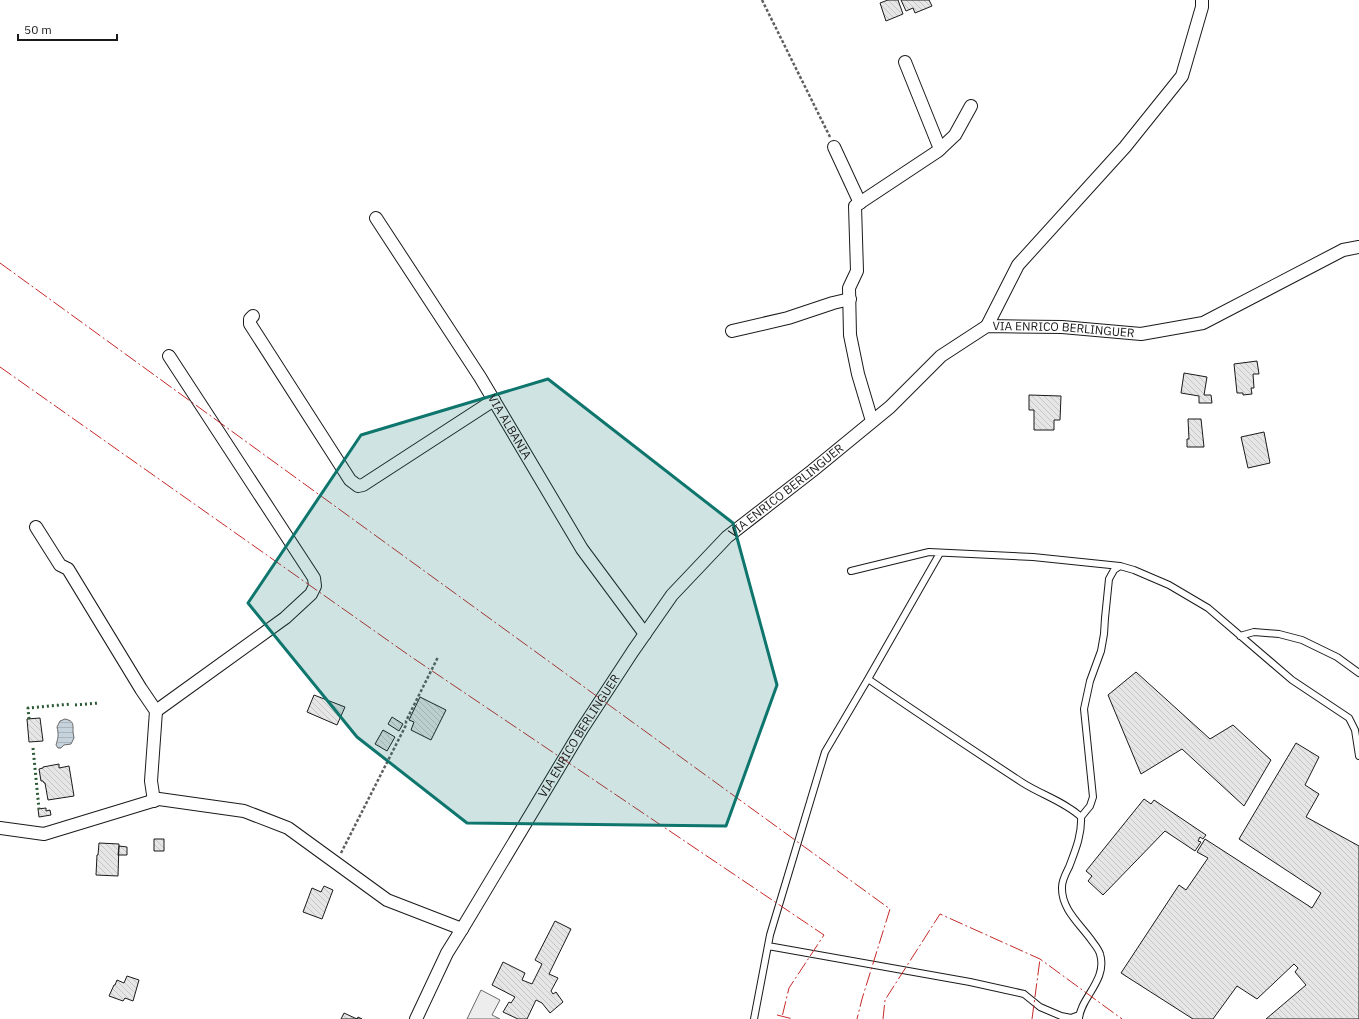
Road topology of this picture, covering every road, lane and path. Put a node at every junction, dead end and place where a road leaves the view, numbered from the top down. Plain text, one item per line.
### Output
1 (762, 0) edge
2 (1202, 0) edge
3 (905, 62) dead end
4 (971, 106) dead end
5 (834, 147) joint
6 (940, 149) junction
7 (860, 203) junction
8 (376, 218) dead end
9 (1359, 247) edge
10 (850, 300) junction
11 (253, 316) dead end
12 (987, 326) junction
13 (732, 331) dead end
14 (169, 356) dead end
15 (494, 400) junction
16 (872, 421) junction
17 (36, 527) dead end
18 (940, 553) junction
19 (1120, 566) junction
20 (851, 570) dead end
21 (645, 634) junction
22 (1240, 636) junction
23 (438, 658) dead end
24 (1359, 673) edge
25 (868, 679) junction
26 (156, 711) junction
27 (1359, 756) edge
28 (154, 801) junction
29 (1081, 817) junction
30 (0, 828) edge
31 (336, 862) junction
32 (462, 928) junction
33 (768, 946) junction
34 (1079, 1017) edge
35 (416, 1019) edge
36 (754, 1019) edge

1 - 5 path
2 - 12 street
3 - 6 street
4 - 6 street
5 - 7 street
6 - 7 street
7 - 10 street
8 - 15 street, VIA ALBANIA
9 - 12 street, VIA ENRICO BERLINGUER
10 - 13 street
10 - 16 street
11 - 15 street
12 - 16 street, VIA ENRICO BERLINGUER
14 - 26 street
15 - 21 street, VIA ALBANIA
16 - 21 street, VIA ENRICO BERLINGUER
17 - 26 street
18 - 19 lane
18 - 20 lane
18 - 25 lane
19 - 22 lane
19 - 29 lane
21 - 32 street, VIA ENRICO BERLINGUER
22 - 24 lane
22 - 27 lane
23 - 31 path
25 - 29 lane
25 - 33 lane
26 - 28 street
28 - 30 street
28 - 31 street
29 - 34 lane
31 - 32 street
32 - 35 street, VIA ENRICO BERLINGUER
33 - 34 lane
33 - 36 lane

